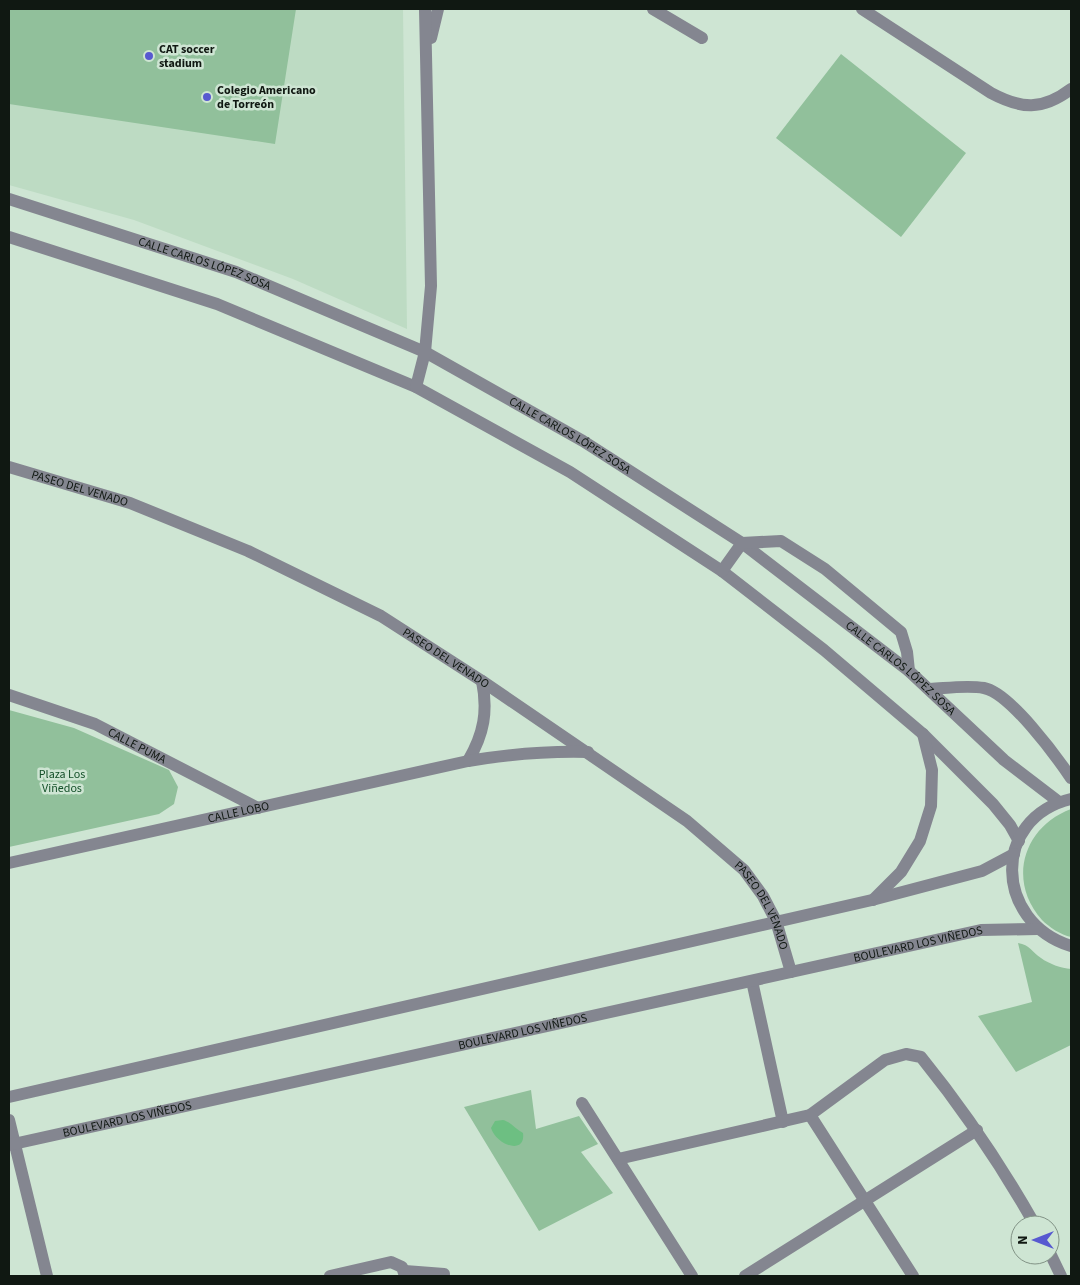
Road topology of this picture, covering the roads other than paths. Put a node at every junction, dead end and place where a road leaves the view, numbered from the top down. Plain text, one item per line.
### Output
1 (426, 9) edge
2 (438, 9) edge
3 (653, 9) edge
4 (862, 9) edge
5 (702, 38) dead end
6 (428, 47) junction
7 (1071, 89) edge
8 (9, 199) edge
9 (9, 237) edge
10 (425, 352) junction
11 (416, 387) junction
12 (9, 467) edge
13 (742, 543) junction
14 (722, 571) junction
15 (909, 670) junction
16 (482, 681) junction
17 (930, 689) junction
18 (9, 695) edge
19 (923, 734) junction
20 (588, 752) junction
21 (468, 761) junction
22 (1071, 778) edge
23 (1065, 801) edge
24 (258, 808) junction
25 (1019, 841) junction
26 (1014, 854) junction
27 (9, 863) edge
28 (872, 900) junction
29 (776, 921) junction
30 (1037, 929) junction
31 (1071, 946) edge
32 (791, 972) junction
33 (752, 981) junction
34 (9, 1097) edge
35 (582, 1103) dead end
36 (810, 1115) junction
37 (9, 1120) edge
38 (783, 1122) junction
39 (977, 1130) junction
40 (12, 1144) edge
41 (618, 1159) junction
42 (865, 1201) junction
43 (1029, 1215) edge
44 (405, 1274) edge
45 (444, 1274) dead end
46 (47, 1276) edge
47 (330, 1276) edge
48 (692, 1276) edge
49 (746, 1276) edge
50 (913, 1276) edge

1 - 6 street
2 - 6 street
3 - 5 street
4 - 7 street
6 - 10 street
8 - 10 street, CALLE CARLOS LÓPEZ SOSA
9 - 11 street
10 - 11 street
10 - 13 street, CALLE CARLOS LÓPEZ SOSA
11 - 14 street
12 - 16 street, PASEO DEL VENADO
13 - 14 street
13 - 15 street, CALLE CARLOS LÓPEZ SOSA
13 - 15 street
14 - 19 street
15 - 17 street, CALLE CARLOS LÓPEZ SOSA
16 - 20 street, PASEO DEL VENADO
16 - 21 street
17 - 22 street
17 - 23 street, CALLE CARLOS LÓPEZ SOSA
18 - 24 street, CALLE PUMA
19 - 25 street
19 - 28 street
20 - 21 street, CALLE LOBO
20 - 29 street, PASEO DEL VENADO
21 - 24 street, CALLE LOBO
23 - 25 street
24 - 27 street, CALLE LOBO
25 - 26 street
26 - 28 street
26 - 30 street
28 - 29 street
29 - 32 street, PASEO DEL VENADO
29 - 34 street
30 - 31 street
30 - 32 street, BOULEVARD LOS VIÑEDOS
32 - 33 street, BOULEVARD LOS VIÑEDOS
33 - 38 street
33 - 40 street, BOULEVARD LOS VIÑEDOS
35 - 41 street
36 - 38 street
36 - 39 street
36 - 42 street
37 - 40 street
38 - 41 street
39 - 42 street
39 - 43 street
40 - 46 street
41 - 48 street
42 - 49 street
42 - 50 street
44 - 45 street
44 - 47 street

